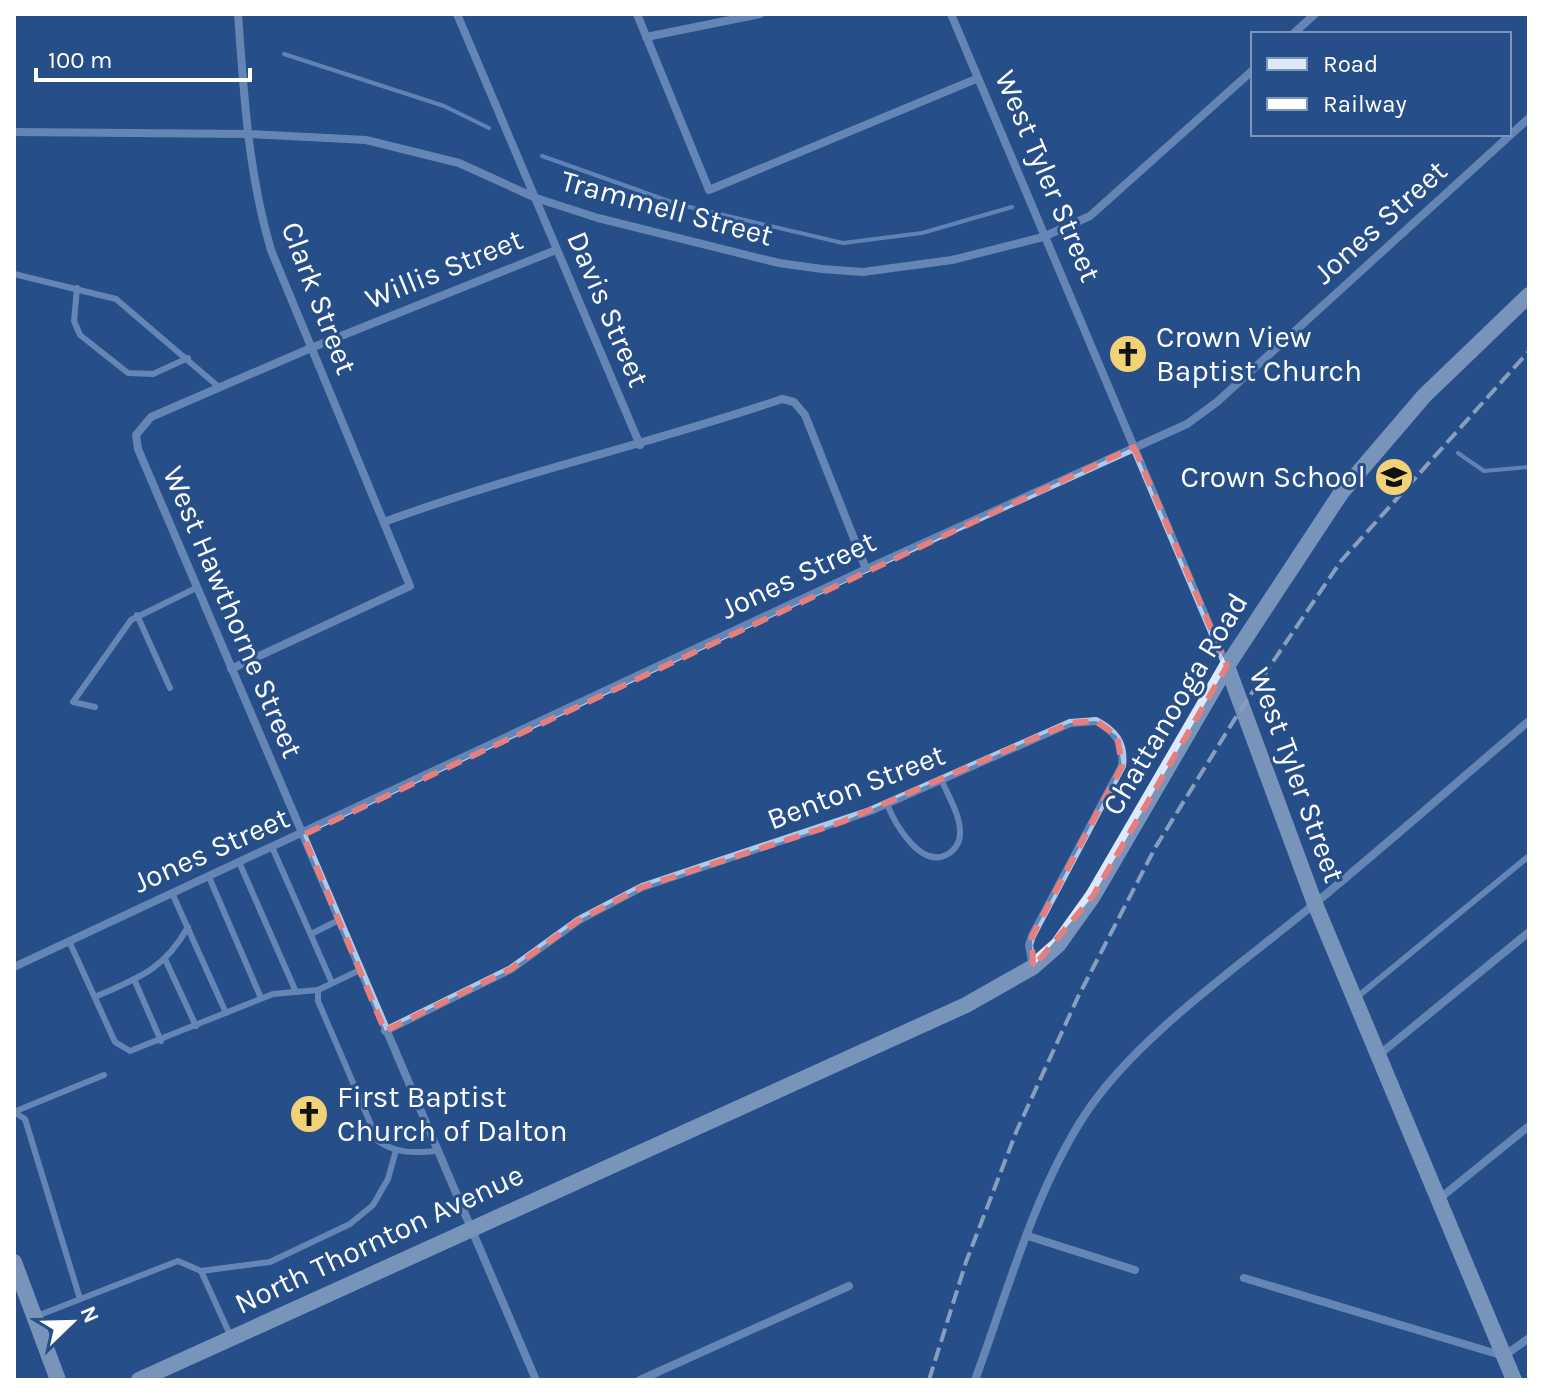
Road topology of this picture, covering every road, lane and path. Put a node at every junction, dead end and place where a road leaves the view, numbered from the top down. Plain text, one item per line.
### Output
1 (238, 14) edge
2 (457, 14) edge
3 (637, 14) edge
4 (760, 14) edge
5 (951, 14) edge
6 (1315, 14) edge
7 (1295, 32) edge
8 (646, 37) junction
9 (1251, 72) edge
10 (976, 79) junction
11 (1529, 118) edge
12 (14, 132) edge
13 (247, 134) junction
14 (1511, 134) edge
15 (1509, 136) edge
16 (536, 198) junction
17 (1043, 237) junction
18 (556, 250) junction
19 (14, 274) edge
20 (77, 288) junction
21 (1529, 295) edge
22 (311, 348) junction
23 (188, 358) junction
24 (220, 388) junction
25 (136, 435) joint
26 (640, 445) junction
27 (1134, 447) junction
28 (384, 522) junction
29 (866, 569) junction
30 (196, 588) junction
31 (137, 615) junction
32 (1227, 666) junction
33 (231, 669) junction
34 (170, 688) dead end
35 (95, 707) dead end
36 (1529, 721) edge
37 (942, 781) junction
38 (887, 804) junction
39 (303, 835) junction
40 (272, 847) junction
41 (1529, 856) edge
42 (239, 862) junction
43 (209, 877) junction
44 (172, 893) junction
45 (1315, 904) junction
46 (339, 920) junction
47 (188, 927) junction
48 (1529, 932) edge
49 (311, 934) junction
50 (69, 941) junction
51 (165, 959) junction
52 (14, 967) edge
53 (1033, 967) junction
54 (360, 970) junction
55 (134, 979) junction
56 (332, 983) junction
57 (318, 990) junction
58 (296, 992) junction
59 (95, 997) junction
60 (261, 998) junction
61 (1356, 998) junction
62 (226, 1013) junction
63 (196, 1026) junction
64 (385, 1031) junction
65 (161, 1041) junction
66 (1380, 1054) junction
67 (818, 1072) joint
68 (104, 1075) dead end
69 (15, 1111) edge
70 (1529, 1126) edge
71 (396, 1150) junction
72 (436, 1151) junction
73 (1439, 1199) junction
74 (469, 1228) junction
75 (1028, 1236) junction
76 (14, 1262) edge
77 (1135, 1270) dead end
78 (201, 1271) junction
79 (1244, 1278) dead end
80 (849, 1286) dead end
81 (80, 1299) junction
82 (34, 1317) junction
83 (231, 1337) junction
84 (1529, 1338) edge
85 (1504, 1356) junction
86 (58, 1380) edge
87 (139, 1380) edge
88 (536, 1380) edge
89 (640, 1380) edge
90 (975, 1380) edge
91 (1514, 1380) edge

1 - 13 street, Clark Street
2 - 16 street, Davis Street
3 - 8 street
4 - 8 street
5 - 10 street, West Tyler Street
6 - 7 street
8 - 10 street
9 - 17 street, Trammell Street
10 - 17 street, West Tyler Street
11 - 14 street, Jones Street
12 - 13 street, Trammell Street
13 - 16 street, Trammell Street
13 - 22 street, Clark Street
15 - 27 street, Jones Street
16 - 17 street, Trammell Street
16 - 18 street, Davis Street
17 - 27 street, West Tyler Street
18 - 22 street, Willis Street
18 - 26 street, Davis Street
19 - 20 lane
20 - 23 lane
20 - 23 lane
21 - 32 main road, Chattanooga Road
22 - 24 street, Willis Street
22 - 28 street, Clark Street
23 - 24 lane
24 - 25 street, Willis Street
25 - 30 street, West Hawthorne Street
26 - 28 street
26 - 29 street
27 - 29 street, Jones Street
27 - 32 street, West Tyler Street
28 - 33 street, Clark Street
29 - 39 street, Jones Street
30 - 31 lane
30 - 33 street, West Hawthorne Street
31 - 34 lane
31 - 35 lane
32 - 45 main road, West Tyler Street
32 - 53 main road, Chattanooga Road
33 - 39 street, West Hawthorne Street
36 - 45 street
37 - 38 street, Benton Street
37 - 38 lane
37 - 53 street, Benton Street
38 - 64 street, Benton Street
39 - 40 street, Jones Street
39 - 46 street, West Hawthorne Street
40 - 42 street, Jones Street
40 - 49 lane
41 - 61 lane
42 - 43 street, Jones Street
42 - 58 lane
43 - 44 street, Jones Street
43 - 60 lane
44 - 47 lane
44 - 50 street, Jones Street
45 - 61 main road, West Tyler Street
45 - 75 street
46 - 49 lane
46 - 54 street, West Hawthorne Street
47 - 51 lane
47 - 62 lane
48 - 66 street
49 - 56 lane
50 - 52 street, Jones Street
50 - 59 lane
51 - 55 lane
51 - 63 lane
53 - 67 main road, Chattanooga Road
54 - 56 lane
54 - 64 street, West Hawthorne Street
55 - 59 lane
55 - 65 lane
56 - 57 lane
57 - 58 lane
57 - 71 lane
58 - 60 lane
59 - 65 lane
60 - 62 lane
61 - 66 main road, West Tyler Street
62 - 63 lane
63 - 65 lane
64 - 72 street, West Hawthorne Street
66 - 73 main road, West Tyler Street
67 - 74 main road, North Thornton Avenue
68 - 69 lane
69 - 81 lane
70 - 73 street
71 - 72 lane
71 - 78 lane
72 - 74 street, West Hawthorne Street
73 - 85 main road, West Tyler Street
74 - 83 main road, North Thornton Avenue
74 - 88 street, West Hawthorne Street
75 - 77 street
75 - 90 street
76 - 82 main road
78 - 81 lane
78 - 83 lane
79 - 85 street
80 - 89 street
81 - 82 lane
82 - 86 main road
83 - 87 main road, North Thornton Avenue
84 - 85 street
85 - 91 main road, West Tyler Street

